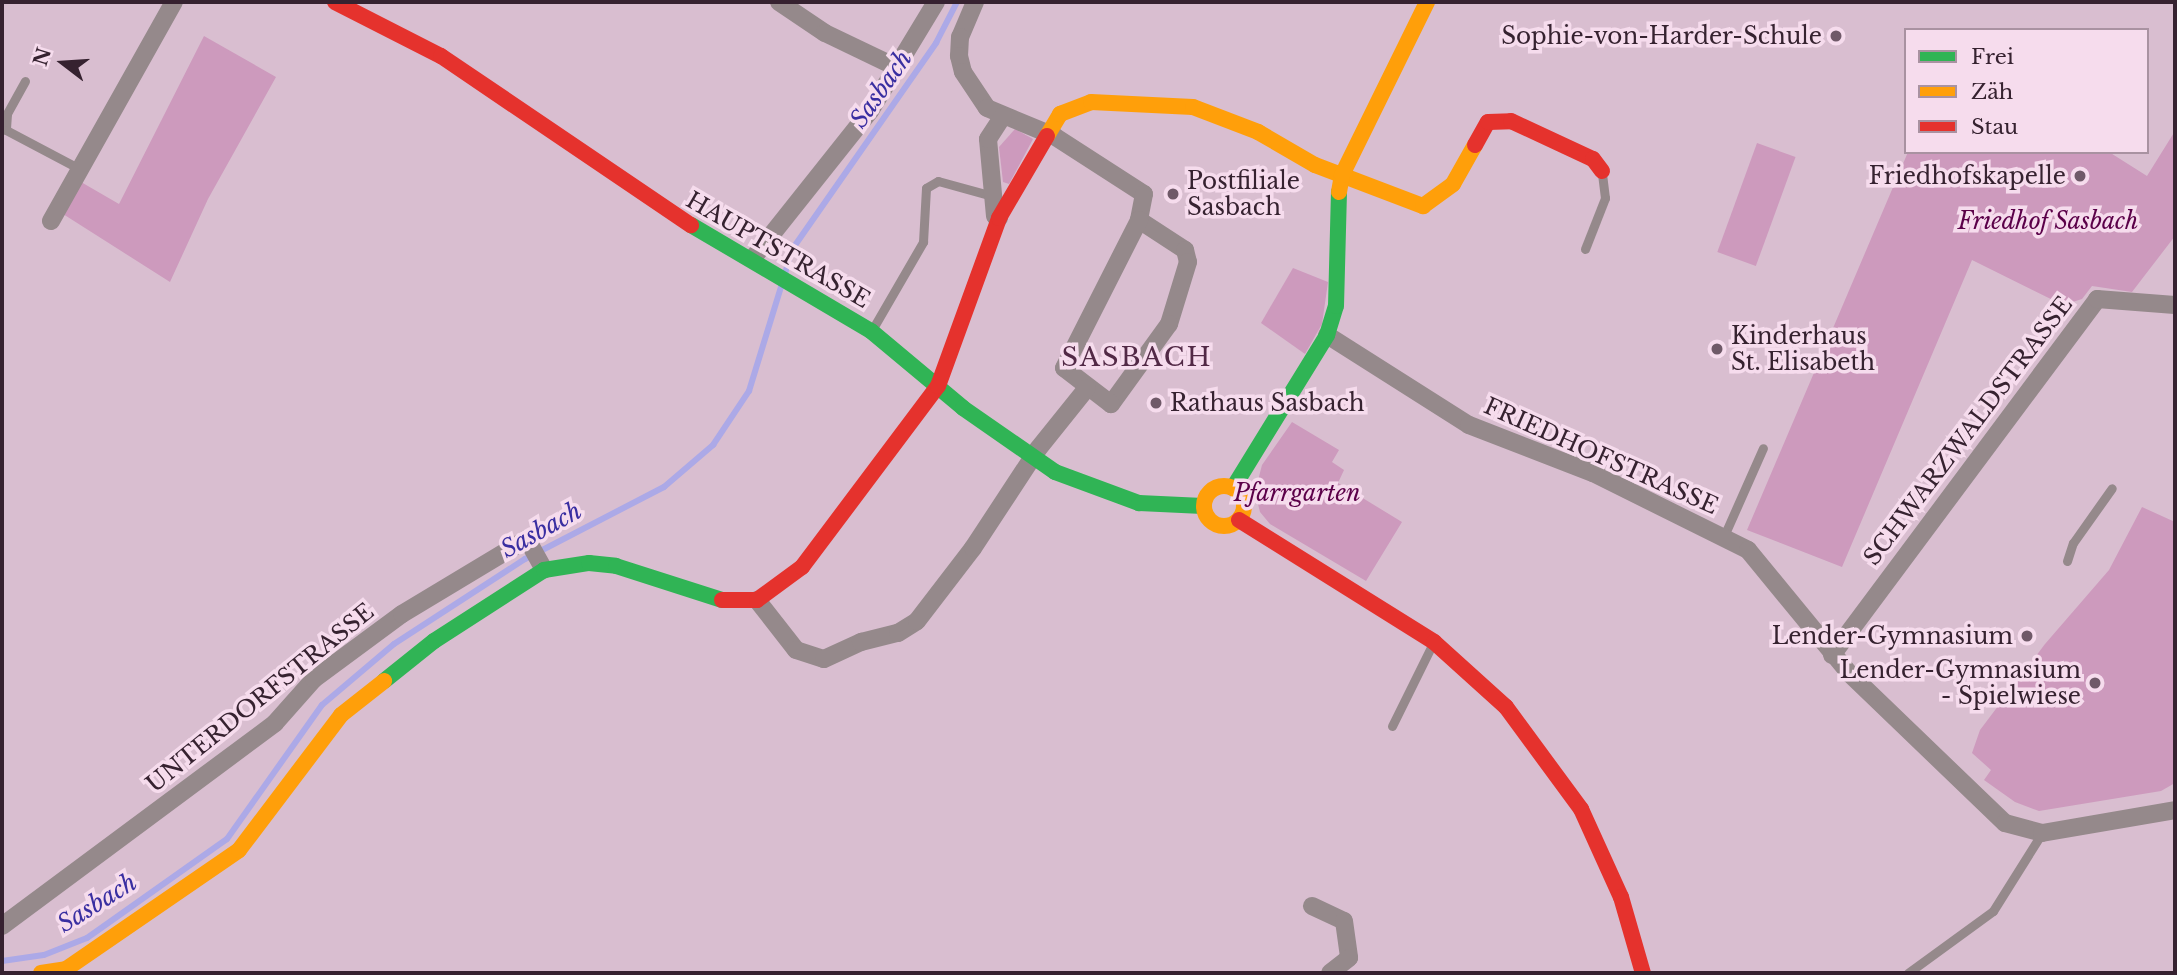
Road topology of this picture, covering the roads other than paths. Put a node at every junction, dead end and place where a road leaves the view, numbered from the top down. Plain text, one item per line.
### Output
1 (174, 2) edge
2 (335, 2) edge
3 (779, 2) edge
4 (936, 2) edge
5 (975, 2) edge
6 (1427, 2) edge
7 (365, 8) edge
8 (894, 66) junction
9 (25, 81) dead end
10 (1003, 116) junction
11 (1046, 132) junction
12 (80, 169) junction
13 (1602, 171) joint
14 (1342, 174) junction
15 (993, 196) junction
16 (999, 218) junction
17 (1139, 220) junction
18 (51, 221) dead end
19 (1585, 249) dead end
20 (760, 262) junction
21 (2175, 305) edge
22 (872, 331) junction
23 (1327, 335) junction
24 (938, 386) junction
25 (1087, 388) junction
26 (1763, 448) dead end
27 (1032, 457) junction
28 (1233, 488) junction
29 (2112, 488) dead end
30 (1203, 506) junction
31 (1239, 520) junction
32 (1724, 536) junction
33 (2067, 561) dead end
34 (542, 567) junction
35 (757, 600) junction
36 (1434, 642) junction
37 (1832, 655) junction
38 (1392, 726) dead end
39 (2175, 810) edge
40 (2042, 833) junction
41 (1312, 906) dead end
42 (2, 926) edge
43 (66, 971) edge
44 (41, 973) edge
45 (1330, 973) edge
46 (1643, 973) edge
47 (1908, 973) edge

1 - 12 street
2 - 7 street, HAUPTSTRASSE
3 - 8 street
4 - 8 street
5 - 10 street
6 - 14 street
7 - 20 street, HAUPTSTRASSE
8 - 20 street
9 - 12 lane
10 - 11 street
10 - 15 street
11 - 14 street
11 - 16 street
11 - 17 street
12 - 18 street
13 - 14 street
13 - 19 lane
14 - 23 street
15 - 16 street
15 - 22 lane
16 - 24 street
17 - 25 street
17 - 25 street
20 - 22 street, HAUPTSTRASSE
21 - 37 street, SCHWARZWALDSTRASSE
22 - 24 street, HAUPTSTRASSE
23 - 28 street
23 - 32 street, FRIEDHOFSTRASSE
24 - 27 street, HAUPTSTRASSE
24 - 35 street
25 - 27 street
26 - 32 lane
27 - 30 street, HAUPTSTRASSE
27 - 35 street
28 - 30 street
28 - 31 street
29 - 33 lane
30 - 31 street
31 - 36 street
32 - 37 street, FRIEDHOFSTRASSE
34 - 35 street
34 - 42 street, UNTERDORFSTRASSE
34 - 43 street
36 - 38 lane
36 - 46 street
37 - 40 street, FRIEDHOFSTRASSE
39 - 40 street, FRIEDHOFSTRASSE
40 - 47 lane
41 - 45 street
43 - 44 street

